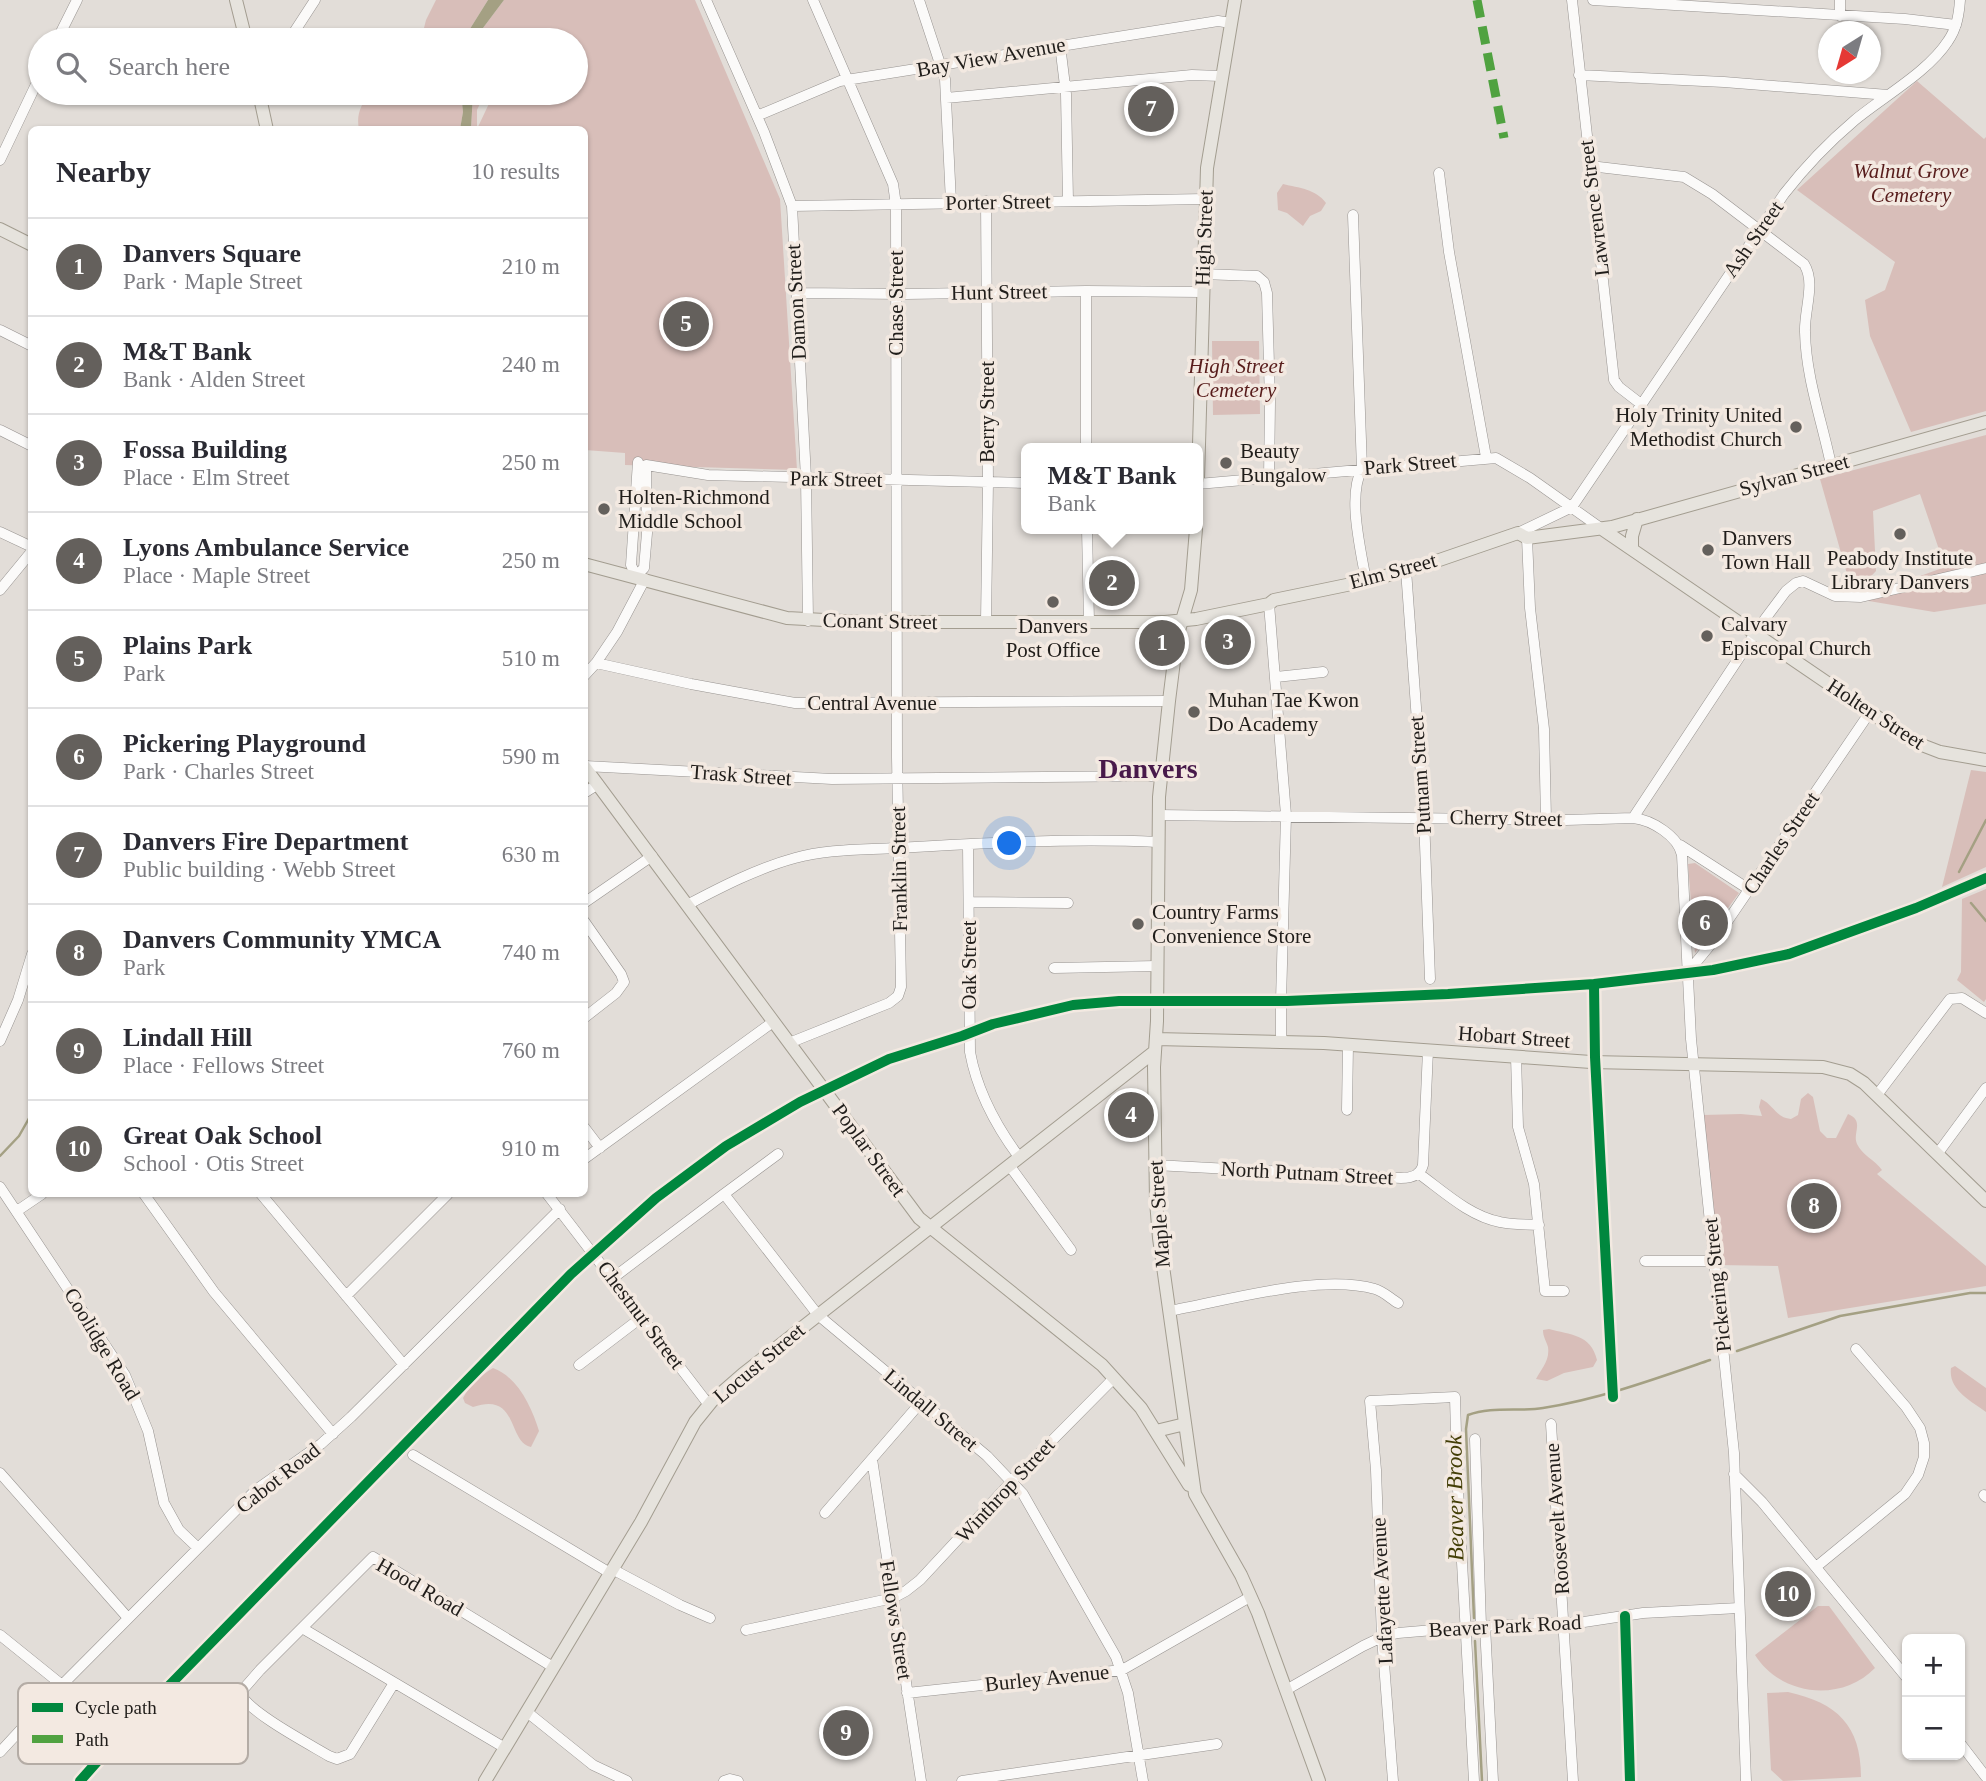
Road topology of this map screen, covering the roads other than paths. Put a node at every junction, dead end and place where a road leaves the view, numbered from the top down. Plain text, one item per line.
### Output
1 (77, 0) edge
2 (236, 0) edge
3 (315, 0) edge
4 (706, 0) edge
5 (813, 0) edge
6 (919, 0) edge
7 (1236, 0) edge
8 (1572, 0) edge
9 (1593, 0) edge
10 (1840, 0) edge
11 (1960, 0) edge
12 (1661, 2) edge
13 (1751, 5) edge
14 (1840, 16) junction
15 (1231, 23) junction
16 (1956, 25) junction
17 (63, 28) edge
18 (243, 28) edge
19 (297, 28) edge
20 (1060, 45) junction
21 (940, 65) junction
22 (1579, 75) junction
23 (1221, 76) junction
24 (848, 80) junction
25 (1065, 88) junction
26 (1888, 94) junction
27 (946, 98) junction
28 (28, 101) edge
29 (262, 105) edge
30 (757, 116) junction
31 (266, 126) edge
32 (0, 160) edge
33 (1590, 166) junction
34 (1439, 173) dead end
35 (1205, 199) junction
36 (986, 201) junction
37 (1068, 201) junction
38 (951, 202) junction
39 (896, 205) junction
40 (792, 206) junction
41 (1353, 215) dead end
42 (0, 229) edge
43 (1759, 229) junction
44 (28, 243) edge
45 (1202, 274) junction
46 (1086, 290) junction
47 (987, 292) junction
48 (1202, 292) junction
49 (796, 293) junction
50 (897, 294) junction
51 (0, 330) edge
52 (28, 344) edge
53 (1641, 404) junction
54 (1986, 422) edge
55 (0, 430) edge
56 (1086, 443) edge
57 (1199, 443) edge
58 (28, 444) edge
59 (1486, 457) junction
60 (1831, 465) junction
61 (1362, 469) junction
62 (806, 478) junction
63 (1269, 478) junction
64 (896, 480) junction
65 (1203, 481) edge
66 (988, 482) junction
67 (1021, 483) edge
68 (1572, 508) junction
69 (1637, 519) junction
70 (1602, 528) junction
71 (0, 532) edge
72 (1087, 534) edge
73 (1196, 534) edge
74 (1523, 535) junction
75 (28, 547) edge
76 (1632, 549) junction
77 (28, 554) edge
78 (588, 565) edge
79 (1986, 568) edge
80 (1406, 570) junction
81 (640, 578) junction
82 (1366, 581) junction
83 (0, 590) edge
84 (1269, 604) junction
85 (1182, 620) junction
86 (807, 621) junction
87 (899, 622) junction
88 (986, 622) junction
89 (1089, 622) junction
90 (1756, 634) junction
91 (596, 663) junction
92 (588, 672) edge
93 (1323, 672) dead end
94 (1276, 677) junction
95 (1168, 701) junction
96 (898, 703) junction
97 (1870, 712) junction
98 (1986, 760) edge
99 (588, 766) edge
100 (588, 770) edge
101 (1160, 776) junction
102 (898, 779) junction
103 (598, 784) junction
104 (588, 790) edge
105 (1158, 815) junction
106 (1286, 815) junction
107 (1424, 817) junction
108 (1633, 818) junction
109 (1546, 819) junction
110 (1158, 842) junction
111 (968, 845) junction
112 (1680, 845) junction
113 (898, 848) junction
114 (652, 856) junction
115 (1750, 890) junction
116 (588, 900) edge
117 (969, 902) junction
118 (1068, 903) dead end
119 (687, 905) junction
120 (588, 926) edge
121 (28, 966) edge
122 (1157, 966) junction
123 (1054, 968) dead end
124 (1688, 972) junction
125 (1430, 979) dead end
126 (1986, 1013) edge
127 (588, 1015) edge
128 (773, 1022) junction
129 (0, 1041) edge
130 (1283, 1042) junction
131 (789, 1043) junction
132 (1348, 1045) junction
133 (1155, 1046) junction
134 (1428, 1050) junction
135 (1516, 1056) junction
136 (1694, 1065) junction
137 (1986, 1088) edge
138 (1877, 1095) junction
139 (1347, 1110) dead end
140 (588, 1132) edge
141 (600, 1148) junction
142 (1938, 1153) junction
143 (778, 1154) dead end
144 (588, 1156) edge
145 (1014, 1161) junction
146 (1155, 1165) junction
147 (1418, 1173) junction
148 (0, 1187) edge
149 (724, 1194) junction
150 (38, 1197) edge
151 (146, 1197) edge
152 (263, 1197) edge
153 (445, 1197) edge
154 (550, 1197) edge
155 (1986, 1201) edge
156 (560, 1209) junction
157 (17, 1211) junction
158 (1539, 1225) junction
159 (929, 1228) junction
160 (1071, 1251) dead end
161 (1645, 1261) dead end
162 (1715, 1261) junction
163 (613, 1278) junction
164 (1564, 1291) dead end
165 (346, 1296) junction
166 (1398, 1303) dead end
167 (1169, 1311) junction
168 (818, 1315) junction
169 (642, 1317) junction
170 (1856, 1349) dead end
171 (404, 1365) junction
172 (579, 1365) dead end
173 (1114, 1378) junction
174 (922, 1401) junction
175 (709, 1405) junction
176 (1185, 1424) junction
177 (1551, 1424) dead end
178 (1156, 1431) junction
179 (333, 1434) junction
180 (1475, 1438) dead end
181 (413, 1455) dead end
182 (872, 1459) junction
183 (0, 1474) edge
184 (1734, 1474) junction
185 (1012, 1481) junction
186 (1753, 1493) junction
187 (1195, 1494) junction
188 (1735, 1504) junction
189 (825, 1513) dead end
190 (198, 1548) junction
191 (1815, 1567) junction
192 (611, 1571) junction
193 (1251, 1597) junction
194 (893, 1598) junction
195 (1739, 1608) junction
196 (128, 1618) junction
197 (710, 1618) dead end
198 (1564, 1623) junction
199 (1483, 1626) junction
200 (1465, 1627) junction
201 (302, 1628) junction
202 (746, 1630) dead end
203 (0, 1635) edge
204 (1382, 1637) junction
205 (553, 1667) junction
206 (1122, 1670) junction
207 (1902, 1672) edge
208 (60, 1683) edge
209 (64, 1683) edge
210 (394, 1683) junction
211 (248, 1685) edge
212 (1286, 1690) junction
213 (908, 1693) junction
214 (248, 1704) edge
215 (527, 1712) junction
216 (18, 1733) edge
217 (1217, 1744) dead end
218 (505, 1748) junction
219 (1965, 1750) edge
220 (0, 1752) edge
221 (1139, 1755) junction
222 (1986, 1777) edge
223 (485, 1781) edge
224 (627, 1781) edge
225 (724, 1781) edge
226 (738, 1781) edge
227 (922, 1781) edge
228 (962, 1781) edge
229 (1143, 1781) edge
230 (1319, 1781) edge
231 (1393, 1781) edge
232 (1474, 1781) edge
233 (1493, 1781) edge
234 (1573, 1781) edge
235 (1746, 1781) edge

1 - 17 street
2 - 18 main road
3 - 19 street
4 - 30 street, Damon Street
5 - 24 street, Chase Street
6 - 21 street
7 - 15 main road, High Street
8 - 22 street, Lawrence Street
9 - 12 street
10 - 14 street
11 - 16 street, Ash Street
12 - 13 street
13 - 14 street
14 - 16 street
15 - 20 street, Bay View Avenue
15 - 23 main road, High Street
16 - 26 street, Ash Street
20 - 21 street, Bay View Avenue
20 - 25 street
21 - 24 street, Bay View Avenue
21 - 27 street
22 - 26 street
22 - 33 street, Lawrence Street
23 - 25 street
23 - 35 main road, High Street
24 - 30 street, Bay View Avenue
24 - 39 street, Chase Street
25 - 27 street
25 - 37 street
26 - 43 street, Ash Street
27 - 38 street
28 - 32 street
29 - 31 main road
30 - 40 street, Damon Street
33 - 43 street
33 - 53 street, Lawrence Street
34 - 59 street
35 - 37 street, Porter Street
35 - 45 main road, High Street
36 - 37 street, Porter Street
36 - 38 street, Porter Street
36 - 47 street, Berry Street
38 - 39 street, Porter Street
39 - 40 street, Porter Street
39 - 50 street, Chase Street
40 - 49 street, Damon Street
41 - 61 street
42 - 44 main road
43 - 53 street, Ash Street
43 - 60 street
45 - 48 main road, High Street
45 - 63 street
46 - 47 street, Hunt Street
46 - 48 street, Hunt Street
46 - 56 street
47 - 50 street, Hunt Street
47 - 66 street, Berry Street
48 - 57 main road, High Street
49 - 50 street, Hunt Street
49 - 62 street, Damon Street
50 - 64 street, Chase Street
51 - 52 street
53 - 68 street, Ash Street
54 - 60 main road, Sylvan Street
55 - 58 street
59 - 61 street, Park Street
59 - 68 street, Park Street
60 - 69 main road, Sylvan Street
61 - 63 street, Park Street
61 - 82 street
62 - 64 street, Park Street
62 - 81 street, Park Street
62 - 86 street, Damon Street
63 - 65 street, Park Street
64 - 66 street, Park Street
64 - 87 street, Chase Street
66 - 67 street, Park Street
66 - 88 street, Berry Street
68 - 70 street, Park Street
68 - 74 street
69 - 70 main road, Sylvan Street
69 - 76 main road
70 - 74 main road, Elm Street
70 - 76 main road, Holten Street
71 - 75 street
72 - 89 street
73 - 85 main road
74 - 80 main road, Elm Street
74 - 109 street
76 - 90 main road, Holten Street
77 - 83 street
78 - 81 main road, Conant Street
79 - 90 street
80 - 82 main road, Elm Street
80 - 107 street, Putnam Street
81 - 86 main road, Conant Street
81 - 91 street
82 - 84 main road, Elm Street
84 - 85 main road, Elm Street
84 - 94 street
85 - 89 main road, Conant Street
85 - 95 main road, Maple Street
86 - 87 main road, Conant Street
87 - 88 main road, Conant Street
87 - 96 street, Franklin Street
88 - 89 main road, Conant Street
90 - 97 main road, Holten Street
90 - 108 street
91 - 92 street
91 - 96 street, Central Avenue
93 - 94 street
94 - 106 street
95 - 96 street, Central Avenue
95 - 101 main road, Maple Street
96 - 102 street, Franklin Street
97 - 98 main road, Holten Street
97 - 115 street, Charles Street
99 - 102 street, Trask Street
100 - 103 main road, Poplar Street
101 - 102 street, Trask Street
101 - 105 main road, Maple Street
102 - 113 street, Franklin Street
103 - 104 street
103 - 114 main road, Poplar Street
105 - 106 street, Cherry Street
105 - 110 main road, Maple Street
106 - 107 street, Cherry Street
106 - 130 street
107 - 109 street, Cherry Street
107 - 125 street, Putnam Street
108 - 109 street, Cherry Street
108 - 112 street
110 - 111 street
110 - 122 main road, Maple Street
111 - 113 street
111 - 117 street, Oak Street
112 - 115 street
112 - 124 street, Pickering Street
113 - 119 street
113 - 131 street, Franklin Street
114 - 116 street
114 - 119 main road, Poplar Street
115 - 124 street, Charles Street
117 - 118 street
117 - 145 street, Oak Street
119 - 128 main road, Poplar Street
120 - 127 street
121 - 129 street
122 - 123 street
122 - 133 main road, Maple Street
124 - 136 street, Pickering Street
126 - 138 street
128 - 131 main road, Poplar Street
128 - 141 street
130 - 132 main road, Hobart Street
130 - 133 main road, Hobart Street
131 - 159 main road, Poplar Street
132 - 134 main road, Hobart Street
132 - 139 street
133 - 145 main road, Locust Street
133 - 146 main road, Maple Street
134 - 135 main road, Hobart Street
134 - 147 street, North Putnam Street
135 - 136 main road, Hobart Street
135 - 158 street
136 - 138 main road, Hobart Street
136 - 162 street, Pickering Street
137 - 142 street
138 - 142 main road, Hobart Street
140 - 141 street
141 - 144 street
142 - 155 main road, Hobart Street
143 - 149 street
145 - 159 main road, Locust Street
145 - 160 street, Oak Street
146 - 147 street, North Putnam Street
146 - 167 main road, Maple Street
147 - 158 street
148 - 157 street, Coolidge Road
149 - 163 street
149 - 168 street, Lindall Street
150 - 157 street
151 - 179 street
152 - 165 street
153 - 165 street
154 - 156 street, Chestnut Street
156 - 163 street, Chestnut Street
156 - 171 street, Cabot Road
157 - 190 street, Coolidge Road
158 - 164 street
159 - 168 main road, Locust Street
159 - 173 main road, Poplar Street
161 - 162 street
162 - 184 street, Pickering Street
163 - 169 street, Chestnut Street
165 - 171 street
166 - 167 street
167 - 176 main road, Maple Street
168 - 174 street, Lindall Street
168 - 175 main road, Locust Street
169 - 172 street
169 - 175 street, Chestnut Street
170 - 191 street
171 - 179 street, Cabot Road
173 - 178 main road, Poplar Street
173 - 185 street, Winthrop Street
174 - 182 street
174 - 185 street, Lindall Street
175 - 192 main road, Locust Street
176 - 178 main road
176 - 187 main road, Maple Street
177 - 198 street, Roosevelt Avenue
178 - 187 main road, Poplar Street
179 - 190 street, Cabot Road
180 - 199 street
181 - 192 street
182 - 189 street
182 - 194 street, Fellows Street
183 - 196 street
184 - 186 street
184 - 188 street, Pickering Street
185 - 194 street, Winthrop Street
185 - 206 street, Lindall Street
186 - 188 street
186 - 191 street
187 - 193 main road, Maple Street
188 - 195 street, Pickering Street
190 - 196 street, Cabot Road
191 - 207 street
192 - 197 street
192 - 205 main road, Locust Street
193 - 206 street, Burley Avenue
193 - 212 main road, Maple Street
194 - 202 street
194 - 213 street, Fellows Street
195 - 198 street, Beaver Park Road
195 - 235 street, Pickering Street
196 - 209 street, Cabot Road
198 - 199 street, Beaver Park Road
198 - 234 street, Roosevelt Avenue
199 - 200 street, Beaver Park Road
199 - 233 street
200 - 204 street, Beaver Park Road
200 - 204 street, Lafayette Avenue
200 - 232 street
201 - 205 street, Hood Road
201 - 210 street
201 - 211 street
203 - 208 street
204 - 212 street, Beaver Park Road
204 - 231 street, Lafayette Avenue
205 - 215 main road, Locust Street
206 - 213 street, Burley Avenue
206 - 221 street, Lindall Street
210 - 214 street
210 - 218 street
212 - 230 main road, Maple Street
213 - 227 street, Fellows Street
215 - 218 main road, Locust Street
215 - 224 street
216 - 220 street, Cabot Road
217 - 221 street
218 - 223 main road, Locust Street
219 - 222 street
221 - 228 street
221 - 229 street, Lindall Street
225 - 226 street

